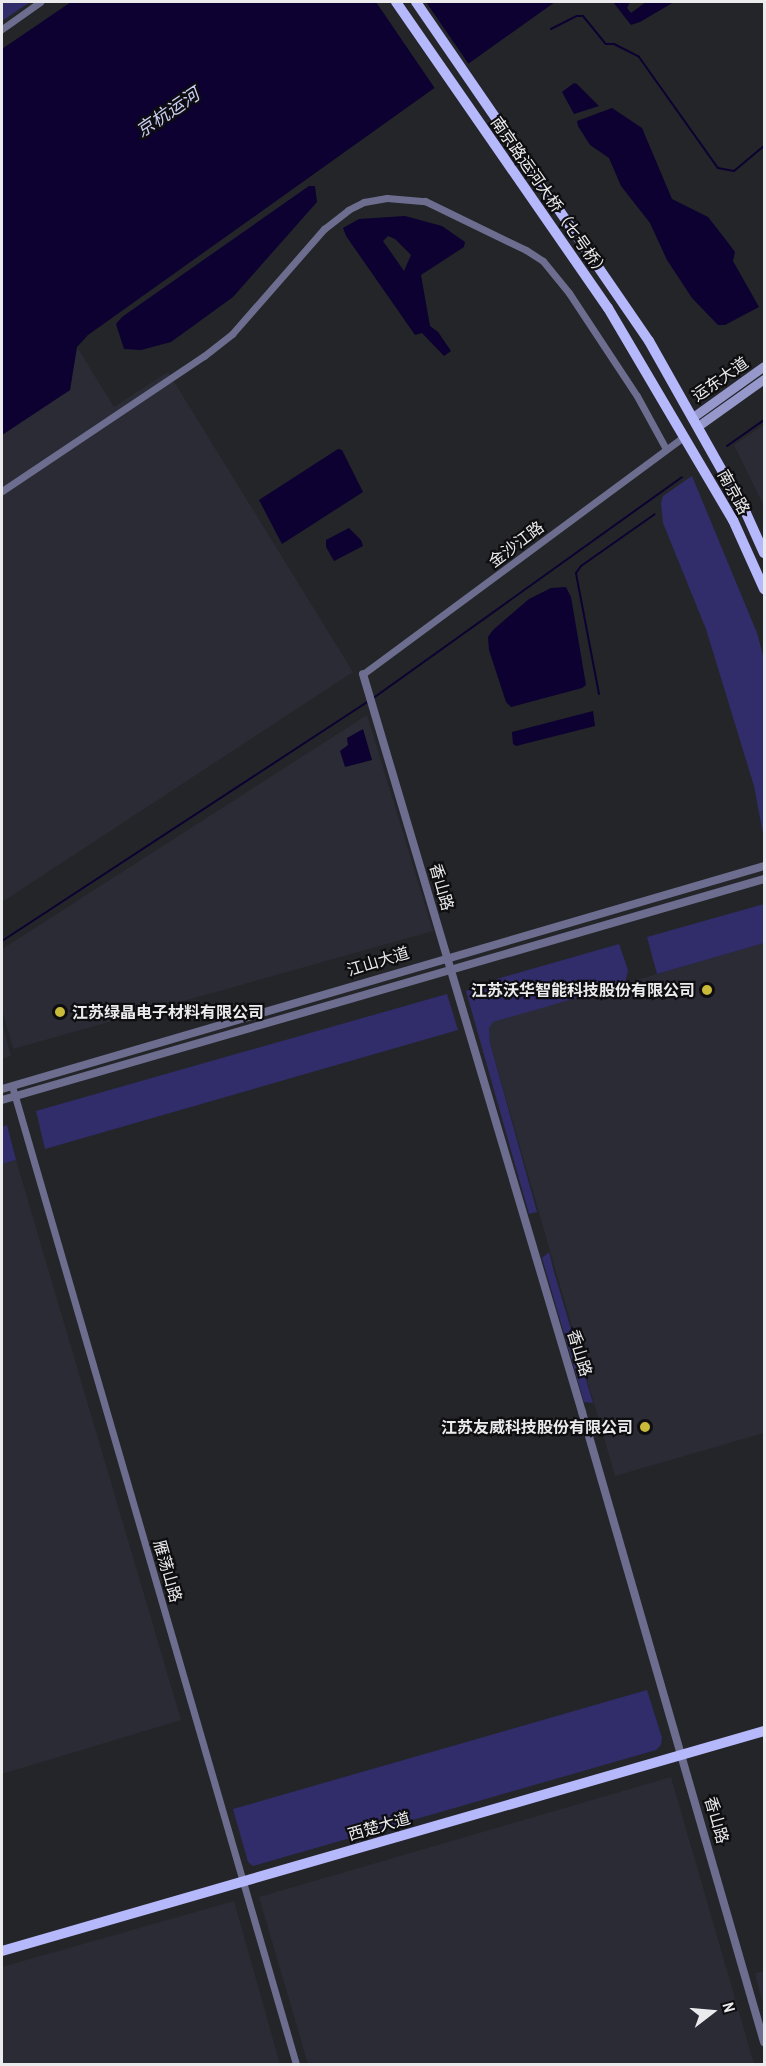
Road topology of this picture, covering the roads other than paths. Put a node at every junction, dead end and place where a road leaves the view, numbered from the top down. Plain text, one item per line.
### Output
1 (40, 2) edge
2 (396, 2) edge
3 (416, 2) edge
4 (2, 29) edge
5 (765, 366) edge
6 (765, 379) edge
7 (684, 402) joint
8 (672, 413) joint
9 (695, 422) junction
10 (685, 436) junction
11 (666, 449) junction
12 (2, 491) edge
13 (765, 553) edge
14 (765, 589) edge
15 (363, 674) joint
16 (765, 866) edge
17 (765, 879) edge
18 (447, 957) junction
19 (451, 969) junction
20 (12, 1086) junction
21 (2, 1089) edge
22 (14, 1096) junction
23 (2, 1100) edge
24 (765, 1731) edge
25 (683, 1755) junction
26 (244, 1880) junction
27 (2, 1951) edge
28 (765, 2042) edge
29 (296, 2064) edge

1 - 4 street
2 - 8 main road, 南京路运河大桥（七号桥）
3 - 7 main road, 南京路运河大桥（七号桥）
5 - 9 main road, 运东大道
6 - 9 main road, 运东大道
7 - 9 main road, 南京路
8 - 10 main road, 南京路
9 - 13 main road, 南京路
10 - 11 street, 金沙江路
10 - 14 main road, 南京路
11 - 12 street
11 - 15 street, 金沙江路
15 - 18 street, 香山路
16 - 18 street, 江山大道
17 - 19 street, 江山大道
18 - 19 street, 香山路
18 - 20 street, 江山大道
19 - 22 street, 江山大道
19 - 25 street, 香山路
20 - 21 street, 江山大道
20 - 22 street, 雁荡山路
22 - 23 street, 江山大道
22 - 26 street, 雁荡山路
24 - 25 main road, 西楚大道
25 - 26 main road, 西楚大道
25 - 28 street, 香山路
26 - 27 main road, 西楚大道
26 - 29 street, 雁荡山路

